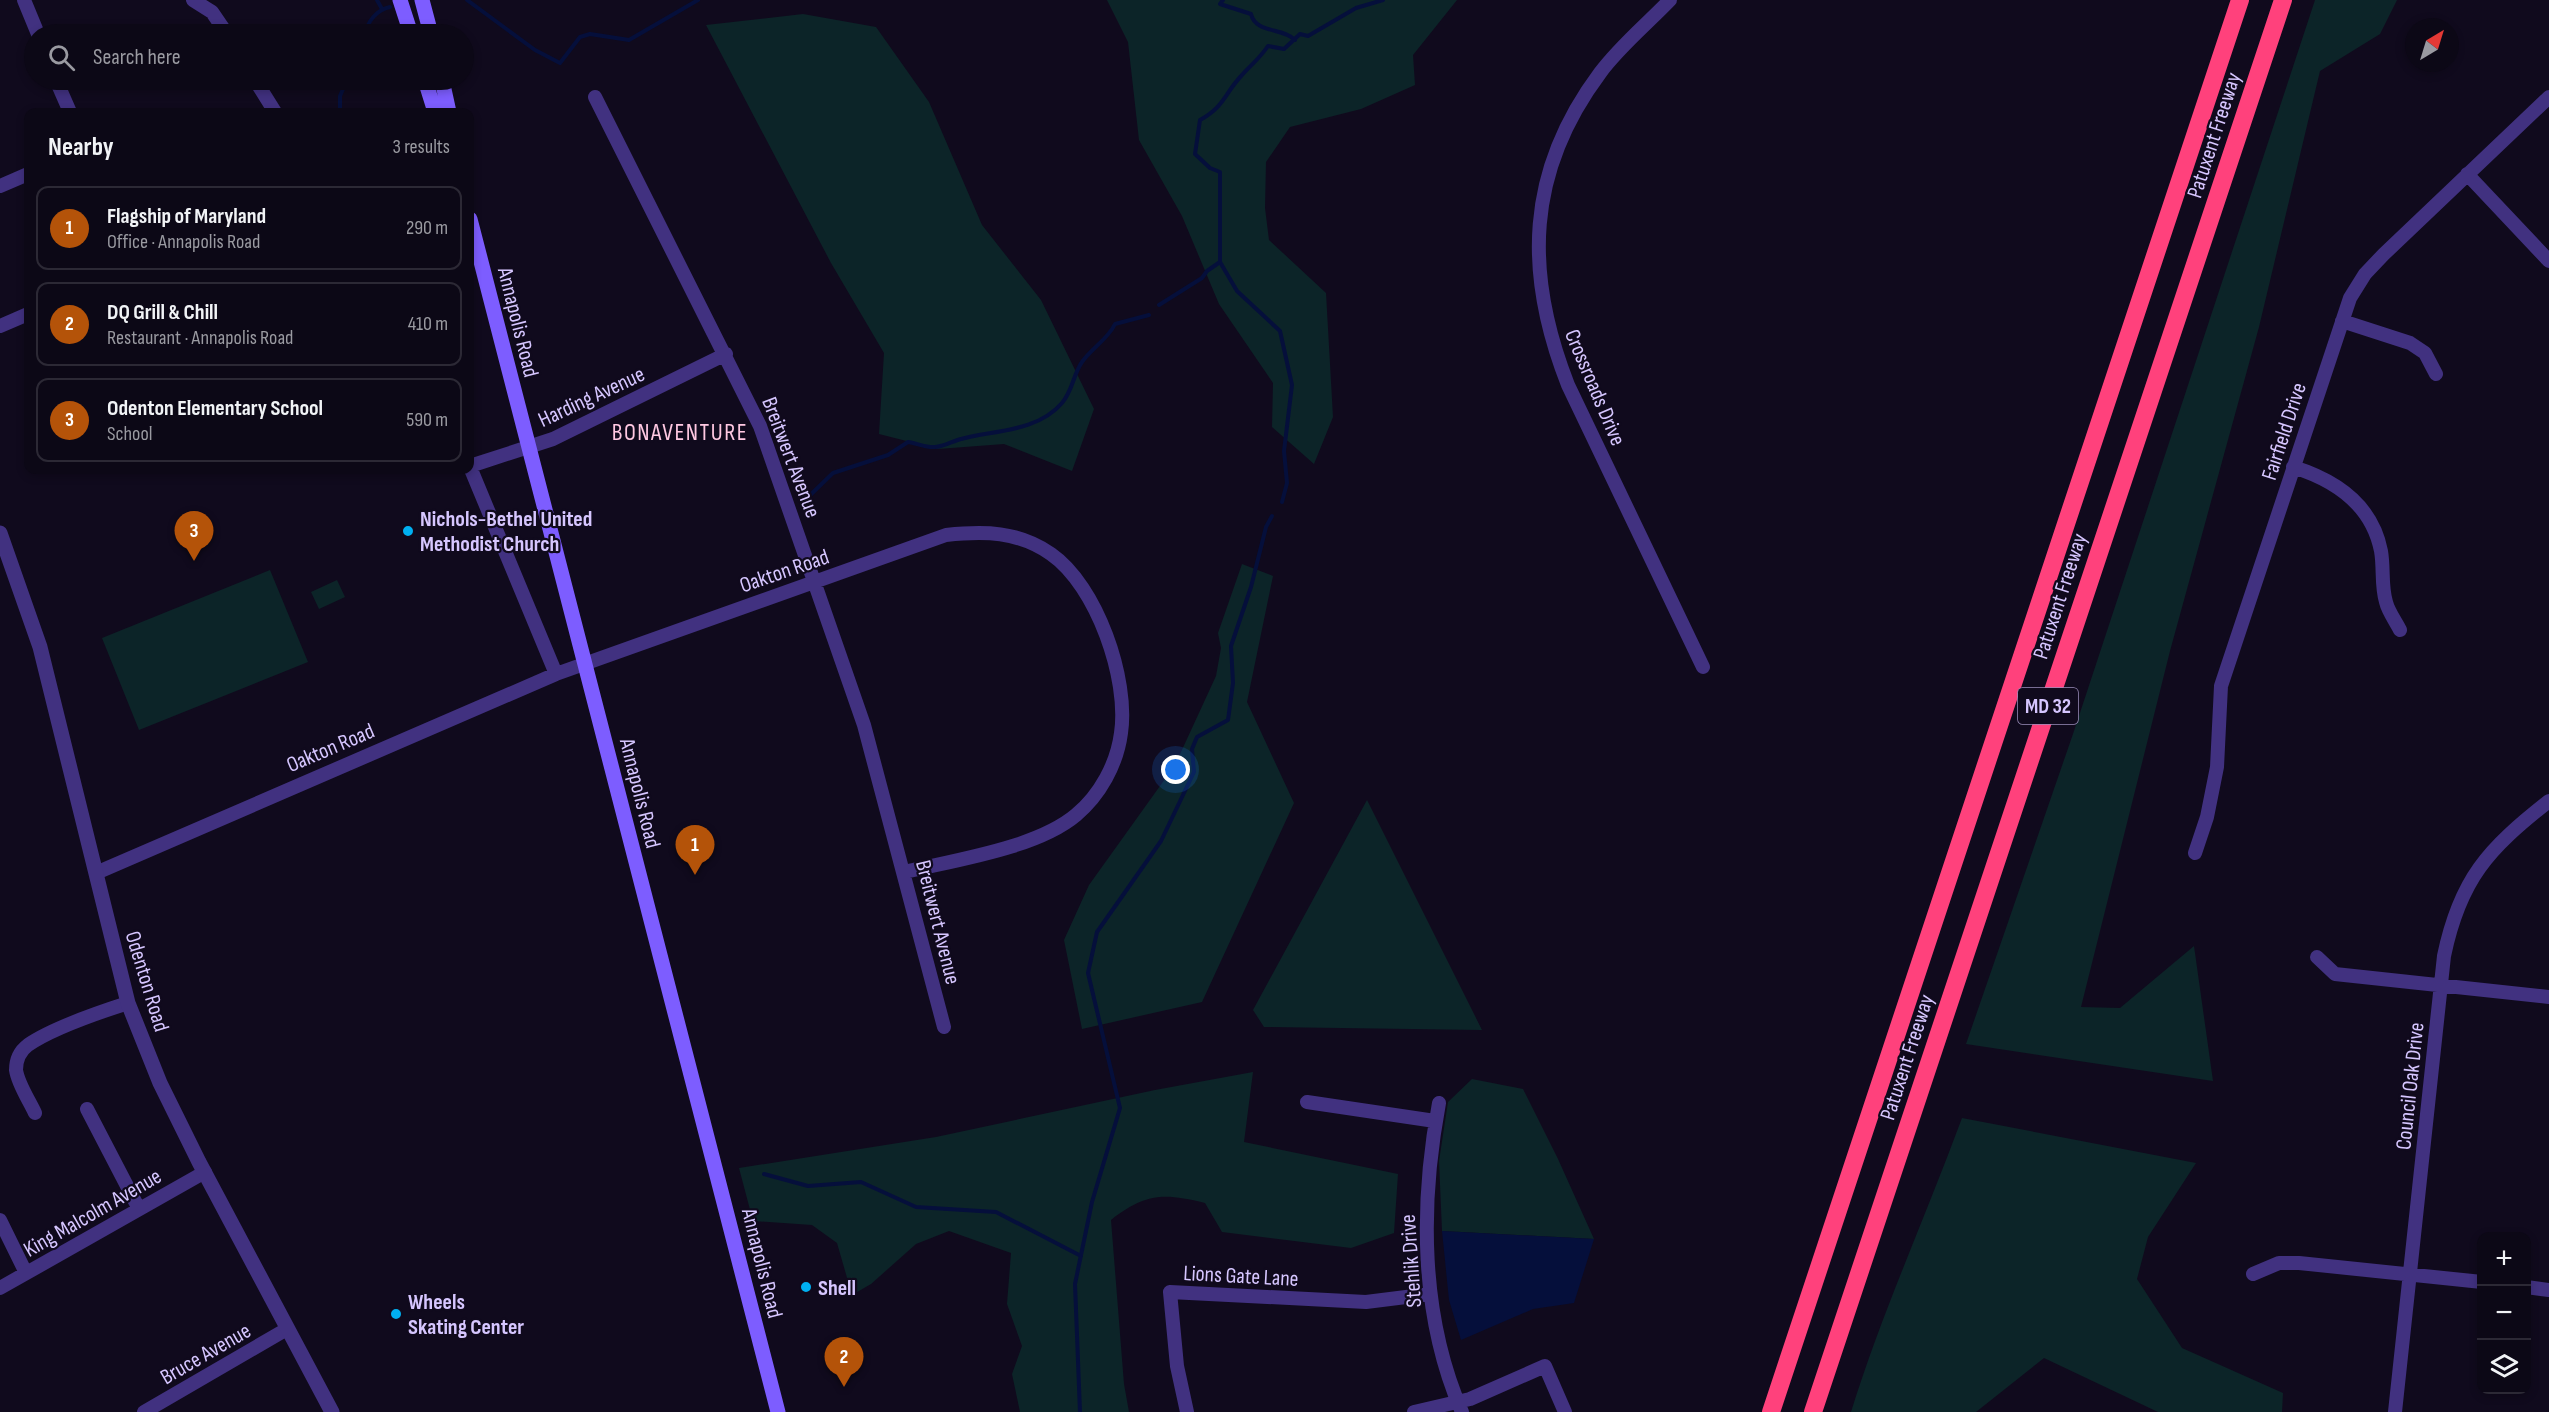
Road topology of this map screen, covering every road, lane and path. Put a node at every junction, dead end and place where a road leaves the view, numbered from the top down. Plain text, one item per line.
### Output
1 (24, 0) edge
2 (193, 0) edge
3 (400, 0) edge
4 (422, 0) edge
5 (1670, 0) edge
6 (2240, 0) edge
7 (2283, 0) edge
8 (34, 24) edge
9 (220, 24) edge
10 (408, 24) edge
11 (428, 24) edge
12 (60, 90) edge
13 (261, 90) edge
14 (427, 90) edge
15 (444, 90) edge
16 (595, 97) dead end
17 (2549, 97) edge
18 (68, 108) edge
19 (272, 108) edge
20 (434, 108) edge
21 (448, 108) edge
22 (2467, 174) junction
23 (24, 176) edge
24 (0, 186) edge
25 (474, 235) edge
26 (2549, 261) edge
27 (24, 316) edge
28 (2342, 321) junction
29 (0, 326) edge
30 (726, 354) junction
31 (2436, 374) dead end
32 (528, 448) junction
33 (474, 466) edge
34 (2293, 467) junction
35 (473, 474) edge
36 (0, 533) edge
37 (816, 581) junction
38 (2400, 630) dead end
39 (584, 664) junction
40 (1703, 667) dead end
41 (556, 674) junction
42 (2549, 801) edge
43 (2195, 853) dead end
44 (96, 873) junction
45 (905, 873) junction
46 (2317, 957) dead end
47 (2441, 985) junction
48 (2549, 997) edge
49 (128, 1003) junction
50 (944, 1027) dead end
51 (1307, 1102) dead end
52 (1439, 1103) dead end
53 (87, 1109) dead end
54 (36, 1113) dead end
55 (1435, 1121) junction
56 (205, 1172) junction
57 (138, 1209) junction
58 (0, 1220) edge
59 (26, 1273) junction
60 (2253, 1274) dead end
61 (2409, 1274) junction
62 (2477, 1282) edge
63 (0, 1288) edge
64 (2531, 1288) edge
65 (2549, 1290) edge
66 (1430, 1294) junction
67 (287, 1329) junction
68 (1460, 1407) edge
69 (144, 1412) edge
70 (332, 1412) edge
71 (778, 1412) edge
72 (1186, 1412) edge
73 (1414, 1412) edge
74 (1565, 1412) edge
75 (1771, 1412) edge
76 (1814, 1412) edge
77 (2395, 1412) edge

1 - 8 street
2 - 9 street
3 - 10 main road
4 - 11 main road
5 - 40 street, Crossroads Drive
6 - 75 highway, Patuxent Freeway / MD 32
7 - 76 highway, Patuxent Freeway / MD 32
12 - 18 street
13 - 19 street
14 - 20 main road
15 - 21 main road
16 - 30 street, Breitwert Avenue
17 - 22 street, Fairfield Drive
22 - 26 street
22 - 28 street, Fairfield Drive
23 - 24 street
25 - 32 main road, Annapolis Road
27 - 29 street
28 - 31 street
28 - 34 street, Fairfield Drive
30 - 32 street, Harding Avenue
30 - 37 street, Breitwert Avenue
32 - 33 street, Harding Avenue
32 - 39 main road, Annapolis Road
34 - 38 street
34 - 43 street, Fairfield Drive
35 - 41 street
36 - 44 street, Odenton Road
37 - 39 street, Oakton Road
37 - 45 street, Breitwert Avenue
37 - 45 street, Oakton Road
39 - 41 street, Oakton Road
39 - 71 main road, Annapolis Road
41 - 44 street, Oakton Road
42 - 47 street, Council Oak Drive
44 - 49 street, Odenton Road
45 - 50 street, Breitwert Avenue
46 - 47 street
47 - 48 street
47 - 61 street, Council Oak Drive
49 - 54 street
49 - 56 street, Odenton Road
51 - 55 street
52 - 55 street, Stehlik Drive
53 - 57 street
55 - 66 street, Stehlik Drive
56 - 57 street, King Malcolm Avenue
56 - 67 street, Odenton Road
57 - 59 street, King Malcolm Avenue
58 - 59 street
59 - 63 street, King Malcolm Avenue
60 - 61 street
61 - 62 street
61 - 77 street, Council Oak Drive
64 - 65 street
66 - 68 street, Stehlik Drive
66 - 72 street, Lions Gate Lane
67 - 69 street, Bruce Avenue
67 - 70 street, Odenton Road
68 - 73 street
68 - 74 street

